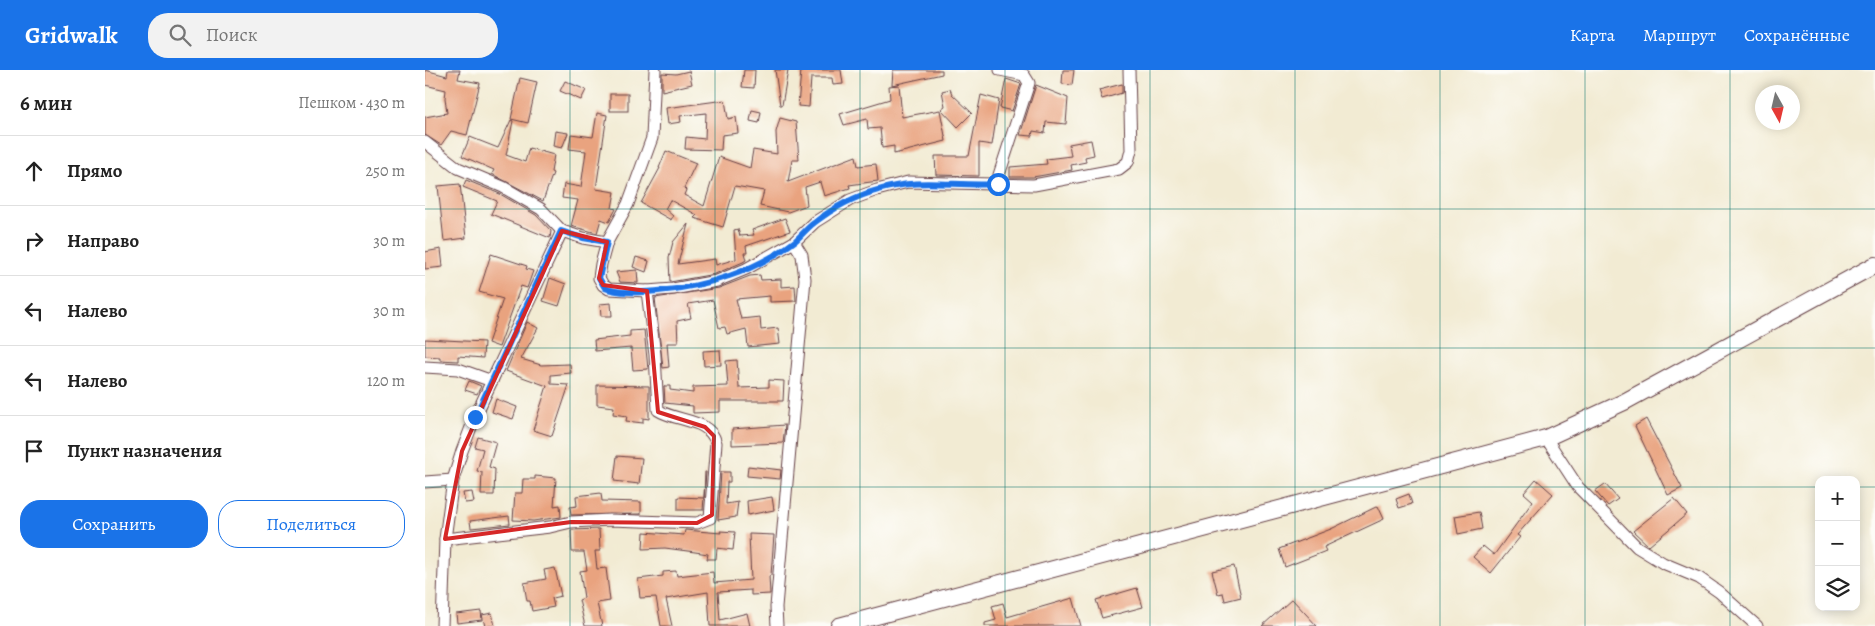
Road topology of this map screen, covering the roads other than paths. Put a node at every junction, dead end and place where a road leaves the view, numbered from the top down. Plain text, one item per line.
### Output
1 (655, 70) edge
2 (1000, 70) edge
3 (1129, 70) edge
4 (425, 142) edge
5 (998, 184) junction
6 (561, 231) junction
7 (607, 242) junction
8 (794, 242) junction
9 (1875, 265) edge
10 (647, 291) junction
11 (425, 367) edge
12 (492, 382) junction
13 (1546, 438) junction
14 (453, 480) junction
15 (425, 482) edge
16 (445, 539) junction
17 (442, 626) edge
18 (777, 626) edge
19 (839, 626) edge
20 (1757, 626) edge

1 - 7 street
2 - 5 street
3 - 5 street
4 - 6 street
5 - 8 street
6 - 7 street
6 - 12 street
7 - 10 street
8 - 10 street
8 - 18 street
9 - 13 main road
10 - 16 street
11 - 12 street
12 - 14 street
13 - 19 main road
13 - 20 street
14 - 15 street
14 - 16 street
16 - 17 street

